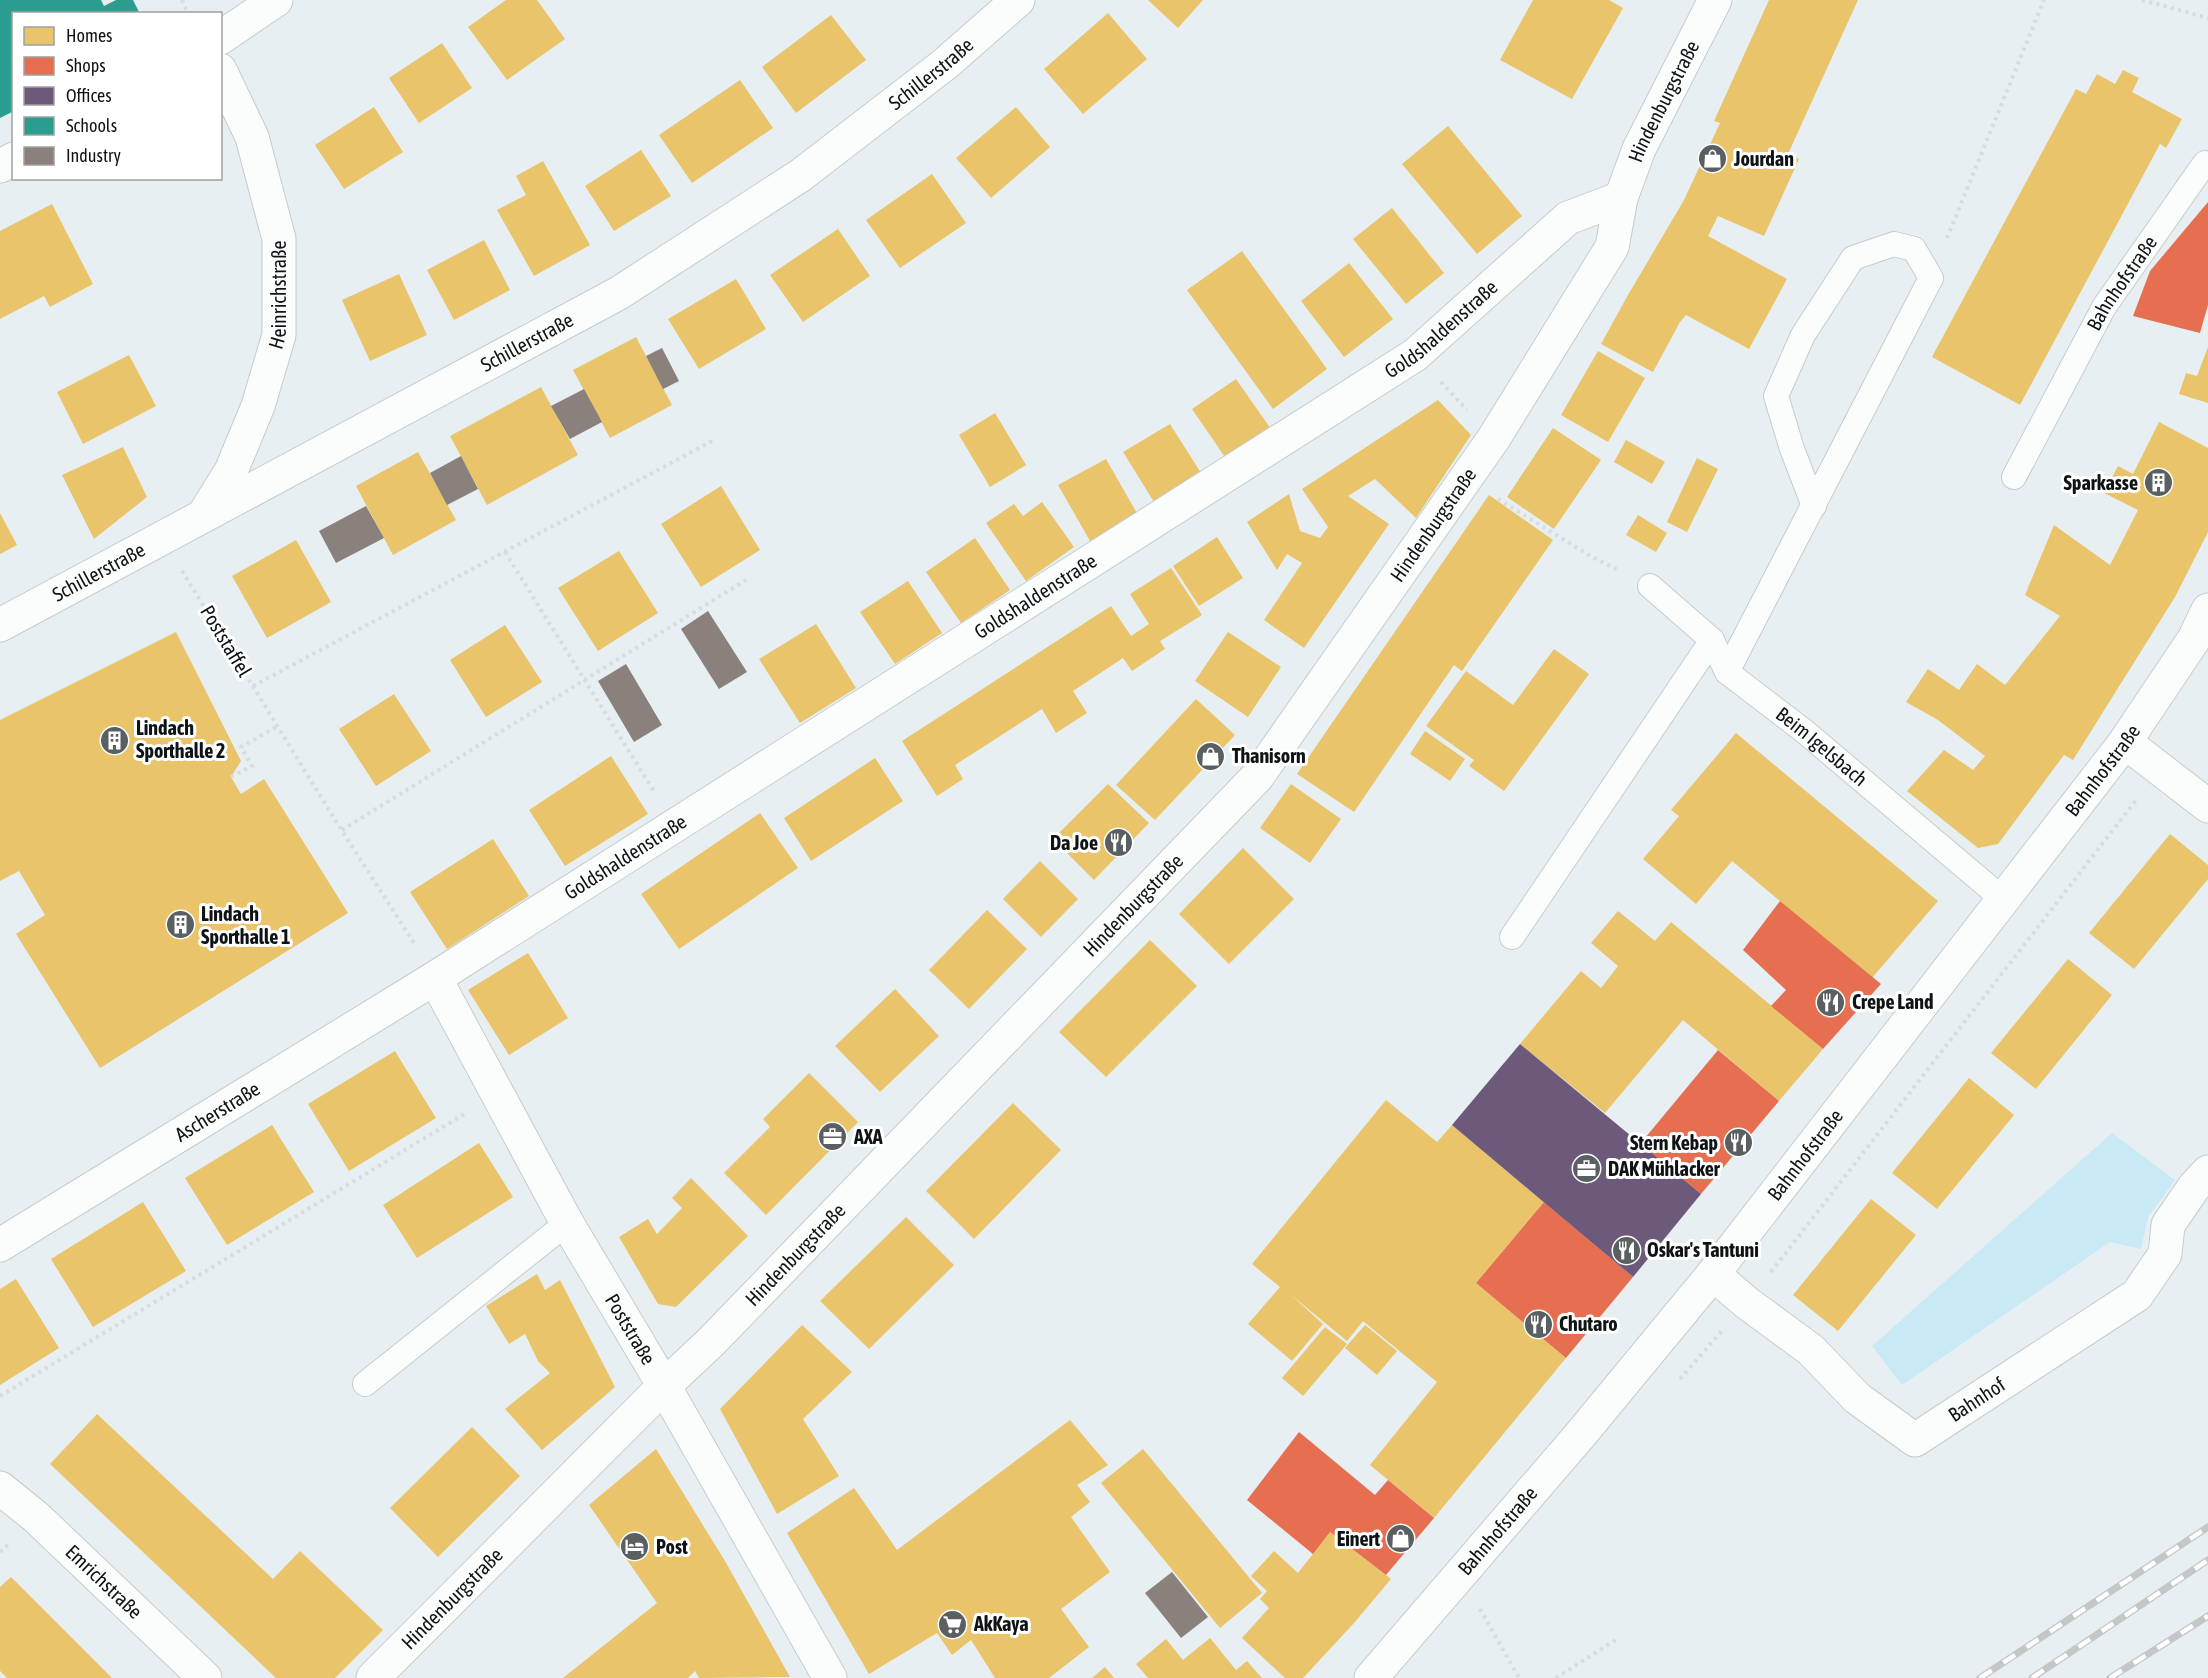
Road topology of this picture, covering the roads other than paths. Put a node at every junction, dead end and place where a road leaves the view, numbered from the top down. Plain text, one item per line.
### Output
1 (276, 0) edge
2 (1018, 0) edge
3 (1715, 0) edge
4 (222, 37) edge
5 (222, 74) edge
6 (2208, 164) edge
7 (1621, 198) junction
8 (2014, 477) dead end
9 (1814, 506) junction
10 (204, 515) junction
11 (1650, 586) dead end
12 (2208, 610) edge
13 (0, 626) edge
14 (1712, 640) junction
15 (1727, 672) junction
16 (2125, 742) junction
17 (2208, 806) edge
18 (2004, 900) junction
19 (1512, 937) dead end
20 (435, 978) junction
21 (2208, 1172) edge
22 (567, 1222) junction
23 (0, 1245) edge
24 (1713, 1274) junction
25 (365, 1384) dead end
26 (664, 1386) junction
27 (0, 1488) edge
28 (205, 1678) edge
29 (373, 1678) edge
30 (830, 1678) edge
31 (1371, 1678) edge

1 - 4 street
2 - 10 street, Schillerstraße
3 - 7 street, Hindenburgstraße
5 - 10 street, Heinrichstraße
6 - 8 lane, Bahnhofstraße
7 - 20 street, Goldshaldenstraße
7 - 26 street, Hindenburgstraße
9 - 9 lane
9 - 15 lane
10 - 13 street, Schillerstraße
11 - 14 lane, Beim Igelsbach
12 - 16 street, Bahnhofstraße
14 - 15 lane, Beim Igelsbach
14 - 19 lane
15 - 18 lane, Beim Igelsbach
16 - 17 street
16 - 18 street, Bahnhofstraße
18 - 24 street, Bahnhofstraße
20 - 22 street, Poststraße
20 - 23 street, Ascherstraße
21 - 24 street, Bahnhof
22 - 25 lane
22 - 26 street, Poststraße
24 - 31 street, Bahnhofstraße
26 - 29 street, Hindenburgstraße
26 - 30 street, Poststraße
27 - 28 street, Emrichstraße

